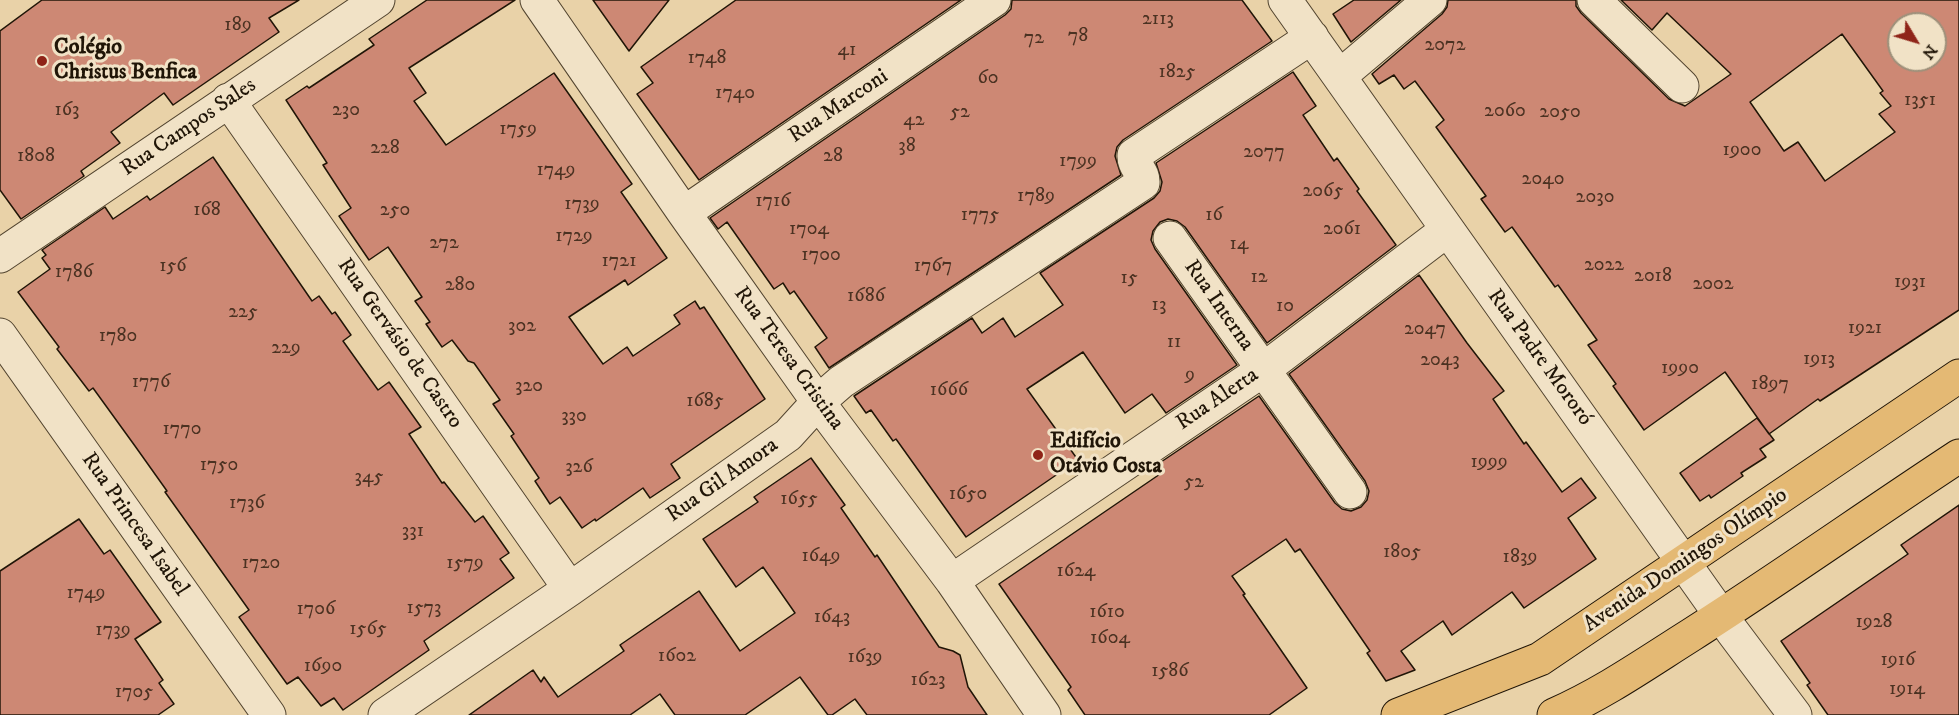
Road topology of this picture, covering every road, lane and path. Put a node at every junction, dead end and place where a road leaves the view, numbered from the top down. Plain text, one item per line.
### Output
1 (378, 0) edge
2 (537, 0) edge
3 (994, 0) edge
4 (1285, 0) edge
5 (1431, 0) edge
6 (1594, 0) edge
7 (1312, 37) junction
8 (1340, 76) junction
9 (1682, 86) dead end
10 (228, 100) junction
11 (684, 213) junction
12 (1447, 230) junction
13 (1170, 238) dead end
14 (0, 256) edge
15 (0, 335) edge
16 (1263, 370) junction
17 (1959, 376) edge
18 (818, 402) junction
19 (1959, 456) edge
20 (1350, 492) dead end
21 (1684, 562) junction
22 (952, 581) junction
23 (570, 589) junction
24 (1722, 616) junction
25 (268, 715) edge
26 (386, 715) edge
27 (1044, 715) edge
28 (1398, 715) edge
29 (1554, 715) edge
30 (1794, 715) edge

1 - 10 street, Rua Campos Sales
2 - 11 street, Rua Teresa Cristina
3 - 11 street, Rua Marconi
4 - 7 street, Rua Padre Mororó
5 - 8 street
6 - 9 street
7 - 8 street, Rua Padre Mororó
7 - 18 street, Rua Gil Amora
8 - 12 street, Rua Padre Mororó
10 - 14 street, Rua Campos Sales
10 - 23 street, Rua Gervásio de Castro
11 - 18 street, Rua Teresa Cristina
12 - 16 street, Rua Alerta
12 - 21 street, Rua Padre Mororó
13 - 16 street, Rua Interna
15 - 25 street, Rua Princesa Isabel
16 - 20 street, Rua Interna
16 - 22 street, Rua Alerta
17 - 21 main road, Avenida Domingos Olímpio
18 - 22 street, Rua Teresa Cristina
18 - 23 street, Rua Gil Amora
19 - 24 main road
21 - 24 street, Rua Padre Mororó
21 - 28 main road, Avenida Domingos Olímpio
22 - 27 street, Rua Teresa Cristina
23 - 26 street, Rua Gil Amora
24 - 29 main road
24 - 30 street, Rua Padre Mororó

